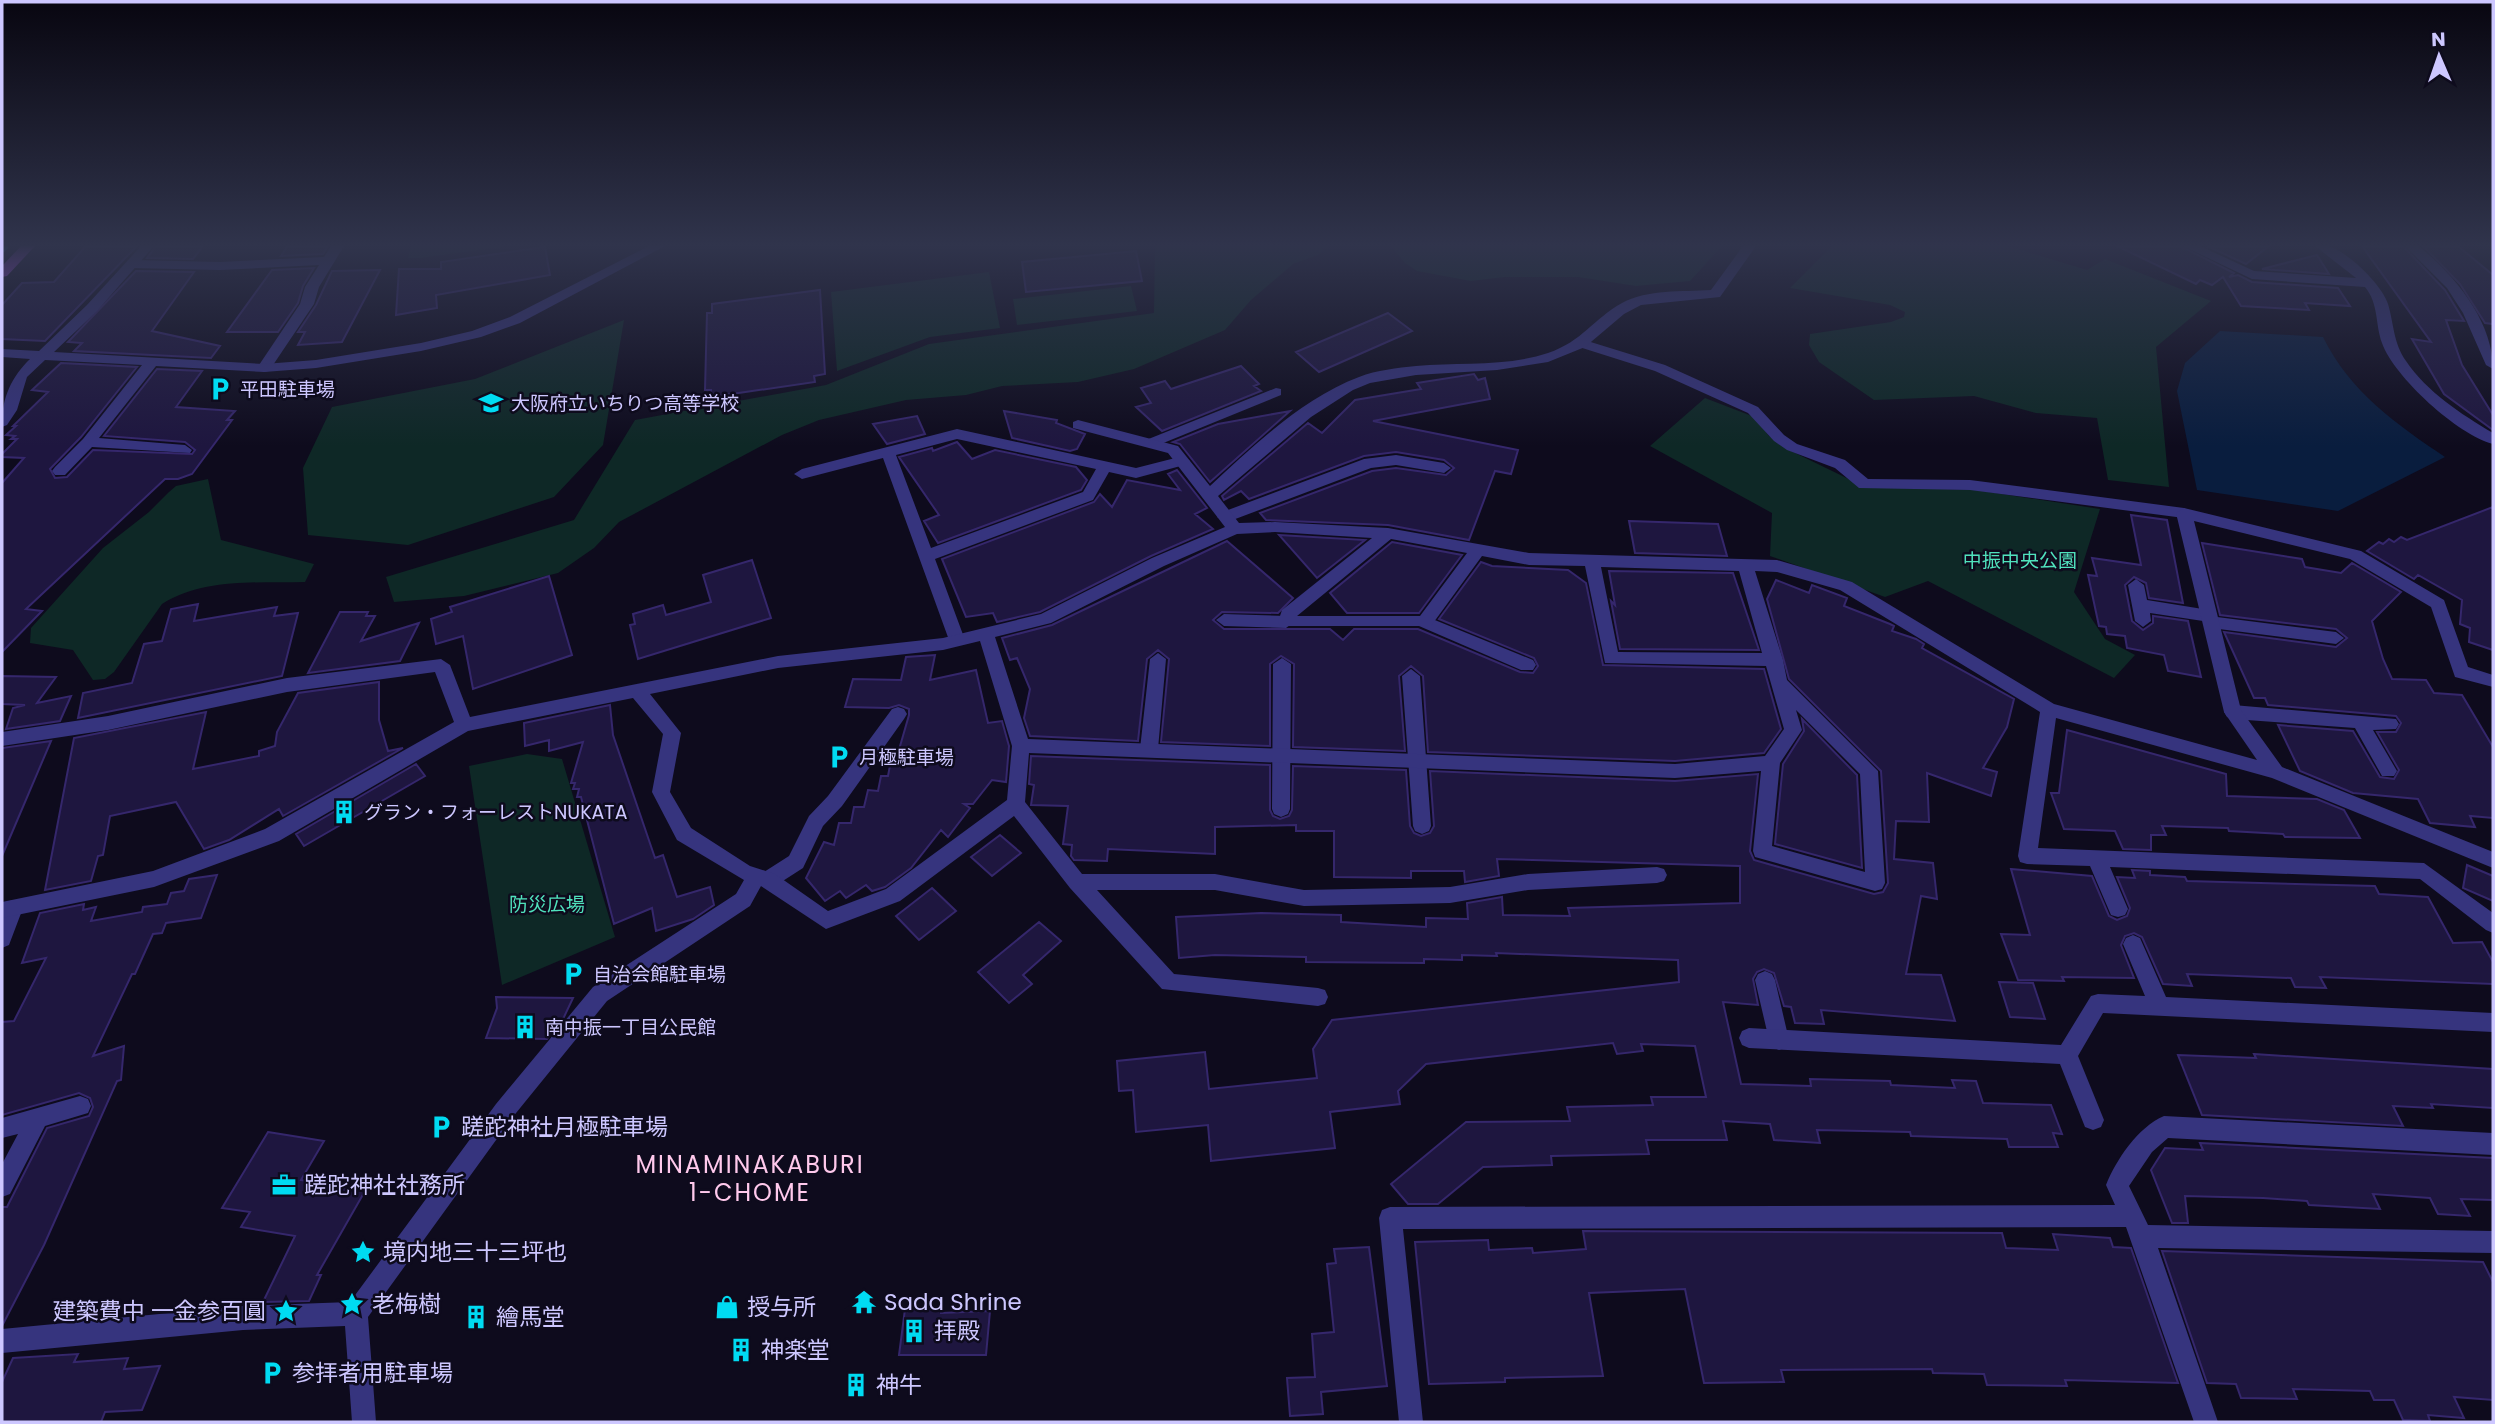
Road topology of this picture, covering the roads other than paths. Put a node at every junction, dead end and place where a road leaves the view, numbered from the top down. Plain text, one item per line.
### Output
1 (87, 312) edge
2 (301, 312) edge
3 (530, 312) edge
4 (1621, 312) edge
5 (2382, 312) edge
6 (2470, 312) edge
7 (1581, 342) junction
8 (2, 353) edge
9 (45, 356) junction
10 (154, 360) junction
11 (2493, 365) edge
12 (264, 368) junction
13 (1276, 392) dead end
14 (2, 422) edge
15 (1078, 425) dead end
16 (2493, 439) edge
17 (88, 442) junction
18 (1151, 443) junction
19 (186, 450) dead end
20 (888, 452) junction
21 (1183, 461) junction
22 (1105, 467) junction
23 (1444, 468) dead end
24 (60, 471) dead end
25 (802, 474) dead end
26 (1208, 496) junction
27 (2183, 513) junction
28 (1230, 523) junction
29 (1388, 533) junction
30 (1478, 549) junction
31 (926, 556) junction
32 (1592, 562) junction
33 (1745, 565) junction
34 (2136, 585) dead end
35 (2210, 619) junction
36 (1224, 620) dead end
37 (1286, 622) junction
38 (1425, 622) junction
39 (986, 634) junction
40 (2336, 638) dead end
41 (957, 640) junction
42 (1158, 659) dead end
43 (1774, 660) junction
44 (1282, 664) dead end
45 (1527, 665) dead end
46 (1411, 676) dead end
47 (1777, 681) junction
48 (2493, 681) edge
49 (638, 692) junction
50 (2049, 709) junction
51 (2233, 712) junction
52 (898, 714) dead end
53 (2360, 722) junction
54 (2390, 724) dead end
55 (464, 725) junction
56 (2, 739) edge
57 (1021, 746) junction
58 (1149, 749) junction
59 (1282, 755) junction
60 (1417, 760) junction
61 (1771, 762) junction
62 (2388, 771) dead end
63 (2276, 772) junction
64 (1016, 804) junction
65 (1281, 809) dead end
66 (1422, 826) dead end
67 (2097, 860) junction
68 (2493, 860) edge
69 (1657, 875) dead end
70 (762, 879) junction
71 (1077, 882) junction
72 (7, 909) edge
73 (2118, 909) dead end
74 (2493, 924) edge
75 (2, 939) edge
76 (2133, 944) dead end
77 (1765, 980) dead end
78 (1318, 997) dead end
79 (2158, 1004) junction
80 (2493, 1023) edge
81 (1749, 1038) dead end
82 (1779, 1040) junction
83 (2067, 1055) junction
84 (80, 1106) dead end
85 (37, 1120) junction
86 (2093, 1121) dead end
87 (2, 1128) edge
88 (2493, 1144) edge
89 (2, 1186) edge
90 (2131, 1216) junction
91 (2142, 1236) junction
92 (2493, 1242) edge
93 (356, 1314) junction
94 (2, 1341) edge
95 (363, 1422) edge
96 (1411, 1422) edge
97 (2206, 1422) edge

1 - 9 street
2 - 12 street
3 - 12 street
4 - 7 street
5 - 16 street
6 - 11 street
7 - 26 street
7 - 27 street
8 - 9 street
9 - 10 street
9 - 14 street
10 - 12 street
10 - 17 street
13 - 18 street
15 - 18 street
17 - 19 street
17 - 24 street
18 - 21 street
20 - 22 street
20 - 25 street
20 - 31 street
21 - 22 street
21 - 26 street
22 - 31 street
23 - 28 street
26 - 28 street
27 - 35 street
27 - 48 street
28 - 29 street
28 - 39 street
29 - 30 street
29 - 37 street
30 - 32 street
30 - 38 street
31 - 41 street
32 - 33 street
32 - 43 street
33 - 43 street
33 - 50 street
34 - 35 street
35 - 40 street
35 - 51 street
36 - 37 street
37 - 38 street
38 - 45 street
39 - 41 street
39 - 57 street
41 - 49 street
42 - 58 street
43 - 47 street
44 - 59 street
46 - 60 street
47 - 61 street
47 - 61 street
49 - 55 street
49 - 70 street
50 - 63 street
50 - 67 street
51 - 53 street
51 - 63 street
52 - 70 street
53 - 54 street
53 - 62 street
55 - 56 street
55 - 72 street
57 - 58 street
57 - 64 street
58 - 59 street
59 - 60 street
59 - 65 street
60 - 61 street
60 - 66 street
63 - 68 street
64 - 70 street
64 - 71 street
67 - 73 street
67 - 74 street
69 - 71 street
70 - 93 street
71 - 78 street
72 - 75 street
76 - 79 street
77 - 82 street
79 - 80 street
79 - 83 street
81 - 82 street
82 - 83 street
83 - 86 street
84 - 85 street
85 - 87 street
85 - 89 street
88 - 90 street
90 - 91 street
90 - 96 street
91 - 92 street
91 - 97 street
93 - 94 street
93 - 95 street

